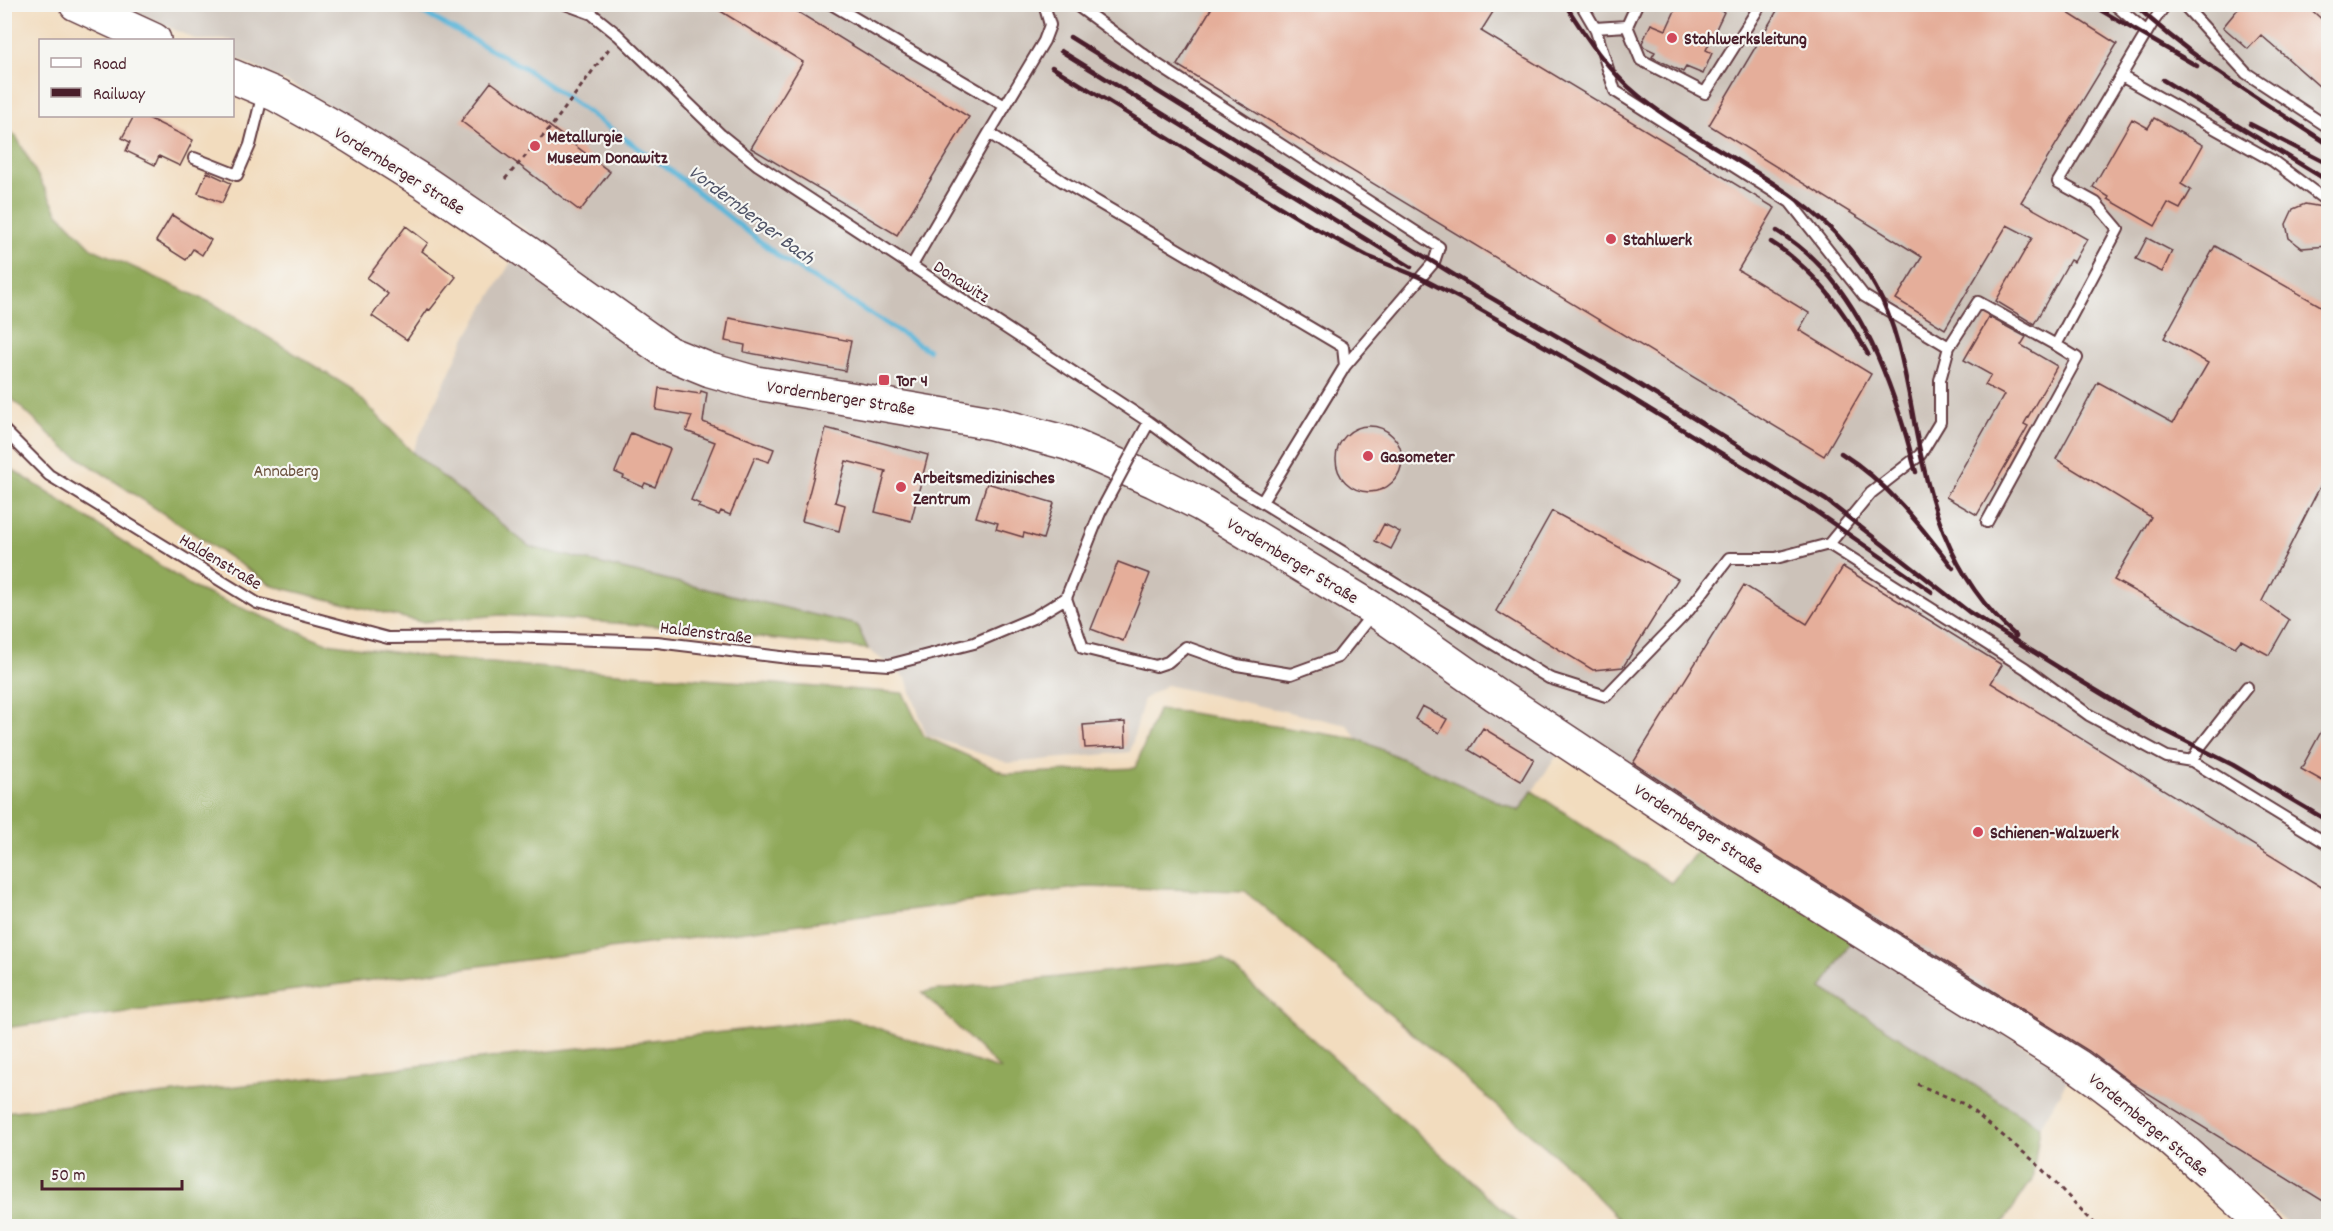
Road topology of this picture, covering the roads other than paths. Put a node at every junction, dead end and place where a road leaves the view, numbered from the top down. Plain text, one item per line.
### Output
1 (76, 4) edge
2 (565, 4) edge
3 (831, 4) edge
4 (1044, 4) edge
5 (1075, 4) edge
6 (1581, 4) edge
7 (1637, 4) edge
8 (1761, 4) edge
9 (2114, 4) edge
10 (2166, 4) edge
11 (2183, 4) edge
12 (591, 9) edge
13 (1627, 26) junction
14 (1595, 28) junction
15 (2147, 32) junction
16 (152, 39) edge
17 (2121, 76) junction
18 (234, 77) edge
19 (264, 90) junction
20 (1005, 106) junction
21 (2328, 127) edge
22 (989, 133) junction
23 (194, 158) dead end
24 (2328, 202) edge
25 (911, 267) junction
26 (2056, 345) junction
27 (1949, 347) junction
28 (1345, 366) junction
29 (1149, 422) junction
30 (4, 430) edge
31 (1262, 502) junction
32 (1987, 522) dead end
33 (1829, 544) junction
34 (1066, 598) junction
35 (1375, 610) junction
36 (2247, 687) dead end
37 (2192, 760) junction
38 (2328, 843) edge
39 (2267, 1227) edge

1 - 16 main road
2 - 12 lane, Donawitz
3 - 20 lane
4 - 20 lane
5 - 28 lane
6 - 14 lane
7 - 13 lane
8 - 13 lane
9 - 15 lane
10 - 15 lane
11 - 21 lane
12 - 25 lane, Donawitz
13 - 14 lane
14 - 27 lane
15 - 17 lane
17 - 24 lane
17 - 26 lane
18 - 19 main road, Vordernberger Straße
19 - 23 lane
19 - 35 main road, Vordernberger Straße
20 - 22 lane
22 - 25 lane
22 - 28 lane
25 - 29 lane, Donawitz
26 - 27 lane
26 - 32 lane
27 - 33 lane
28 - 31 lane
29 - 31 lane, Donawitz
29 - 34 lane, bridge
30 - 34 lane, Haldenstraße
31 - 33 lane, Donawitz
33 - 37 lane
34 - 35 lane
35 - 39 main road, Vordernberger Straße
36 - 37 lane
37 - 38 lane

